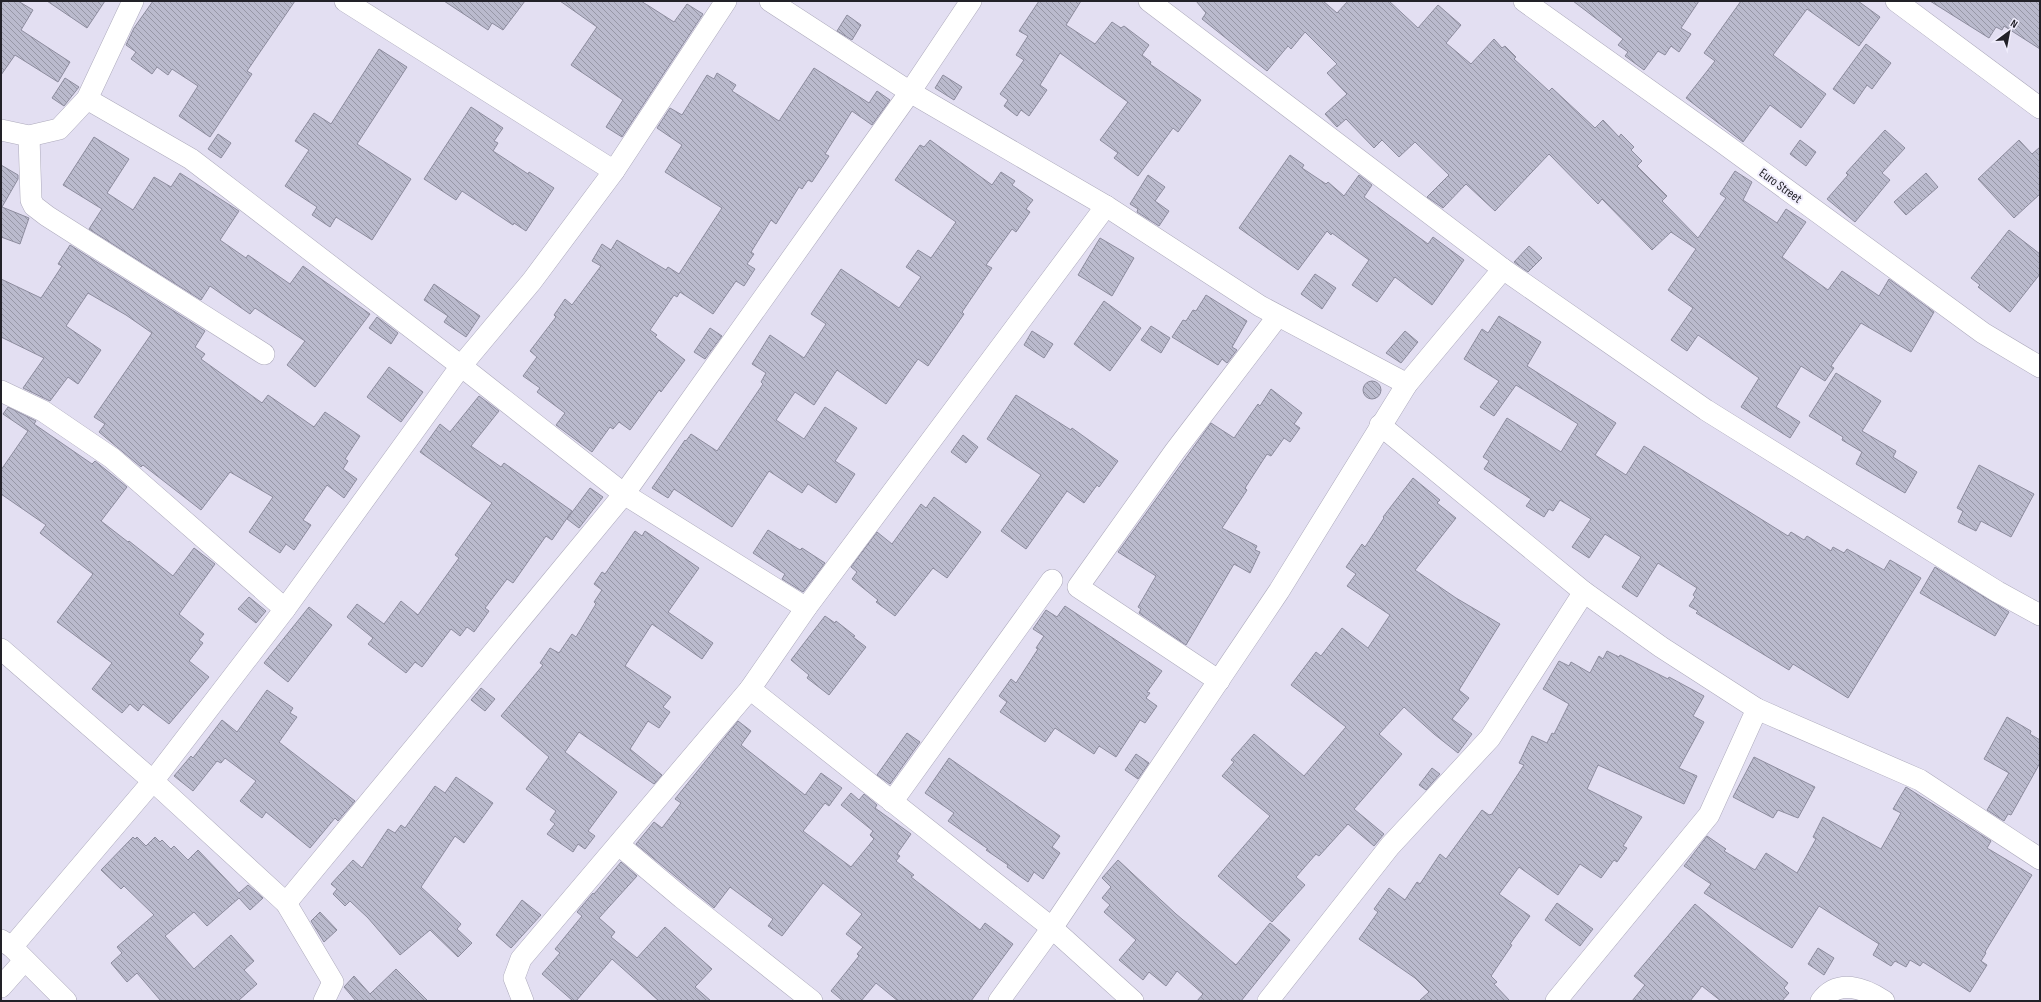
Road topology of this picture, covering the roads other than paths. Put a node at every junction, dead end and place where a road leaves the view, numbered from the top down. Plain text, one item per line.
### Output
1 (134, 1) edge
2 (345, 1) edge
3 (726, 1) edge
4 (770, 1) edge
5 (972, 1) edge
6 (1149, 1) edge
7 (1524, 1) edge
8 (1896, 1) edge
9 (910, 92) junction
10 (87, 99) junction
11 (2040, 108) edge
12 (1, 130) edge
13 (29, 136) junction
14 (614, 171) junction
15 (1106, 206) junction
16 (1503, 270) junction
17 (1278, 316) junction
18 (264, 354) dead end
19 (461, 366) junction
20 (2040, 367) edge
21 (1407, 384) junction
22 (1, 391) edge
23 (1380, 425) junction
24 (624, 494) junction
25 (1052, 580) dead end
26 (1584, 592) junction
27 (806, 608) junction
28 (285, 610) junction
29 (2040, 615) edge
30 (1, 649) edge
31 (1219, 681) junction
32 (750, 689) junction
33 (1757, 709) junction
34 (153, 781) junction
35 (892, 802) junction
36 (619, 845) junction
37 (2040, 859) edge
38 (286, 903) junction
39 (1052, 928) junction
40 (12, 949) edge
41 (1, 987) edge
42 (66, 1001) edge
43 (324, 1001) edge
44 (523, 1001) edge
45 (812, 1001) edge
46 (1000, 1001) edge
47 (1133, 1001) edge
48 (1268, 1001) edge
49 (1556, 1001) edge
50 (1821, 1001) edge
51 (1884, 1001) edge

1 - 10 street
2 - 14 street
3 - 14 street
4 - 9 street
5 - 9 street
6 - 16 street
7 - 20 street, Euro Street
8 - 11 street
9 - 15 street
9 - 24 street
10 - 13 street
10 - 19 street
12 - 13 street
13 - 18 street
14 - 19 street
15 - 17 street
15 - 27 street
16 - 21 street
16 - 29 street
17 - 21 street
17 - 31 street
19 - 24 street
19 - 28 street
21 - 23 street
22 - 28 street
23 - 26 street
23 - 31 street
24 - 27 street
24 - 38 street
25 - 35 street
26 - 33 street
26 - 48 street
27 - 32 street
28 - 34 street
30 - 34 street
31 - 39 street
32 - 35 street
32 - 36 street
33 - 37 street
33 - 49 street
34 - 38 street
34 - 40 street
35 - 39 street
36 - 44 street
36 - 45 street
38 - 43 street
39 - 46 street
39 - 47 street
40 - 41 street
40 - 42 street
50 - 51 street

